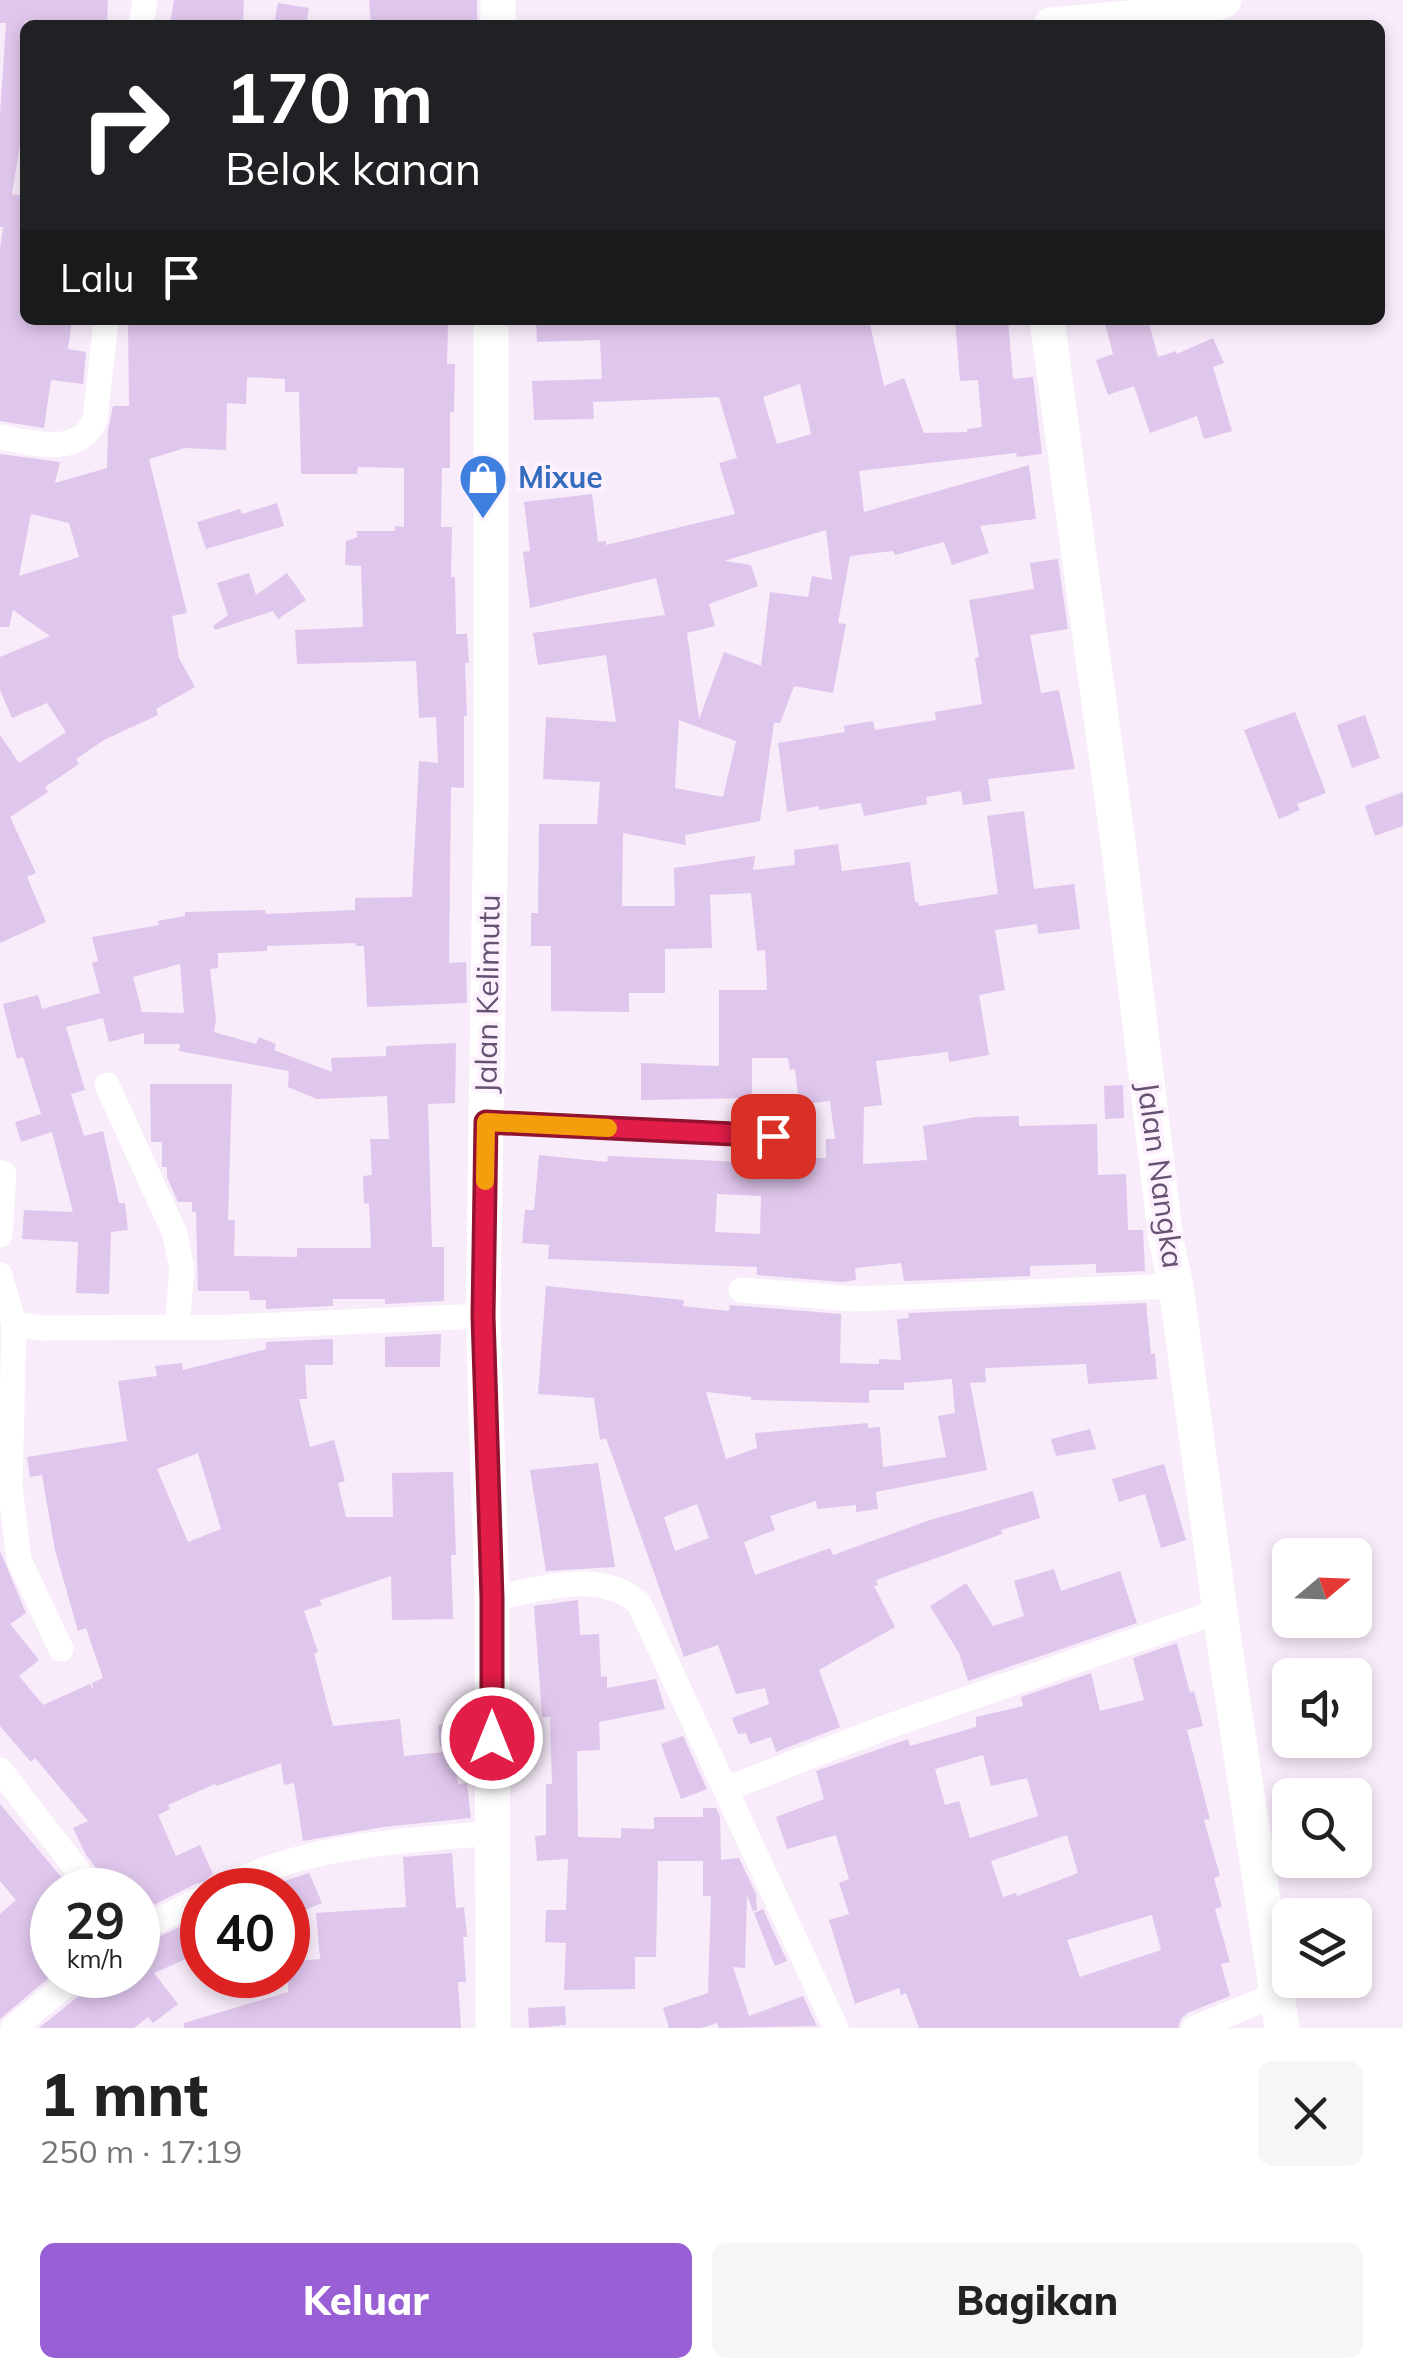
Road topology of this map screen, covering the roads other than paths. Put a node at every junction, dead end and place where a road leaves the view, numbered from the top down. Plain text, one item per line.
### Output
1 (1224, 0) edge
2 (1098, 20) edge
3 (105, 325) edge
4 (491, 325) edge
5 (1048, 325) edge
6 (0, 437) edge
7 (107, 1085) dead end
8 (486, 1122) junction
9 (799, 1137) dead end
10 (0, 1174) edge
11 (0, 1235) edge
12 (0, 1275) edge
13 (1176, 1286) junction
14 (742, 1290) dead end
15 (483, 1316) junction
16 (14, 1324) junction
17 (177, 1328) junction
18 (492, 1598) junction
19 (1222, 1610) junction
20 (61, 1649) dead end
21 (0, 1770) edge
22 (726, 1789) junction
23 (492, 1833) junction
24 (76, 1868) edge
25 (271, 1868) edge
26 (49, 1998) edge
27 (1279, 2011) edge
28 (12, 2028) edge
29 (493, 2028) edge
30 (836, 2028) edge
31 (1194, 2028) edge

1 - 2 street
3 - 6 street
4 - 8 street, Jalan Kelimutu
5 - 13 street, Jalan Nangka
7 - 17 street
8 - 9 street
8 - 15 street, Jalan Kelimutu
10 - 11 street
12 - 16 street
13 - 14 street
13 - 19 street, Jalan Nangka
15 - 17 street
15 - 18 street, Jalan Kelimutu
16 - 17 street
16 - 20 street
18 - 22 street
18 - 23 street, Jalan Kelimutu
19 - 22 street
19 - 27 street, Jalan Nangka
21 - 24 street
22 - 30 street
23 - 25 street
23 - 29 street, Jalan Kelimutu
26 - 28 street
27 - 31 street

